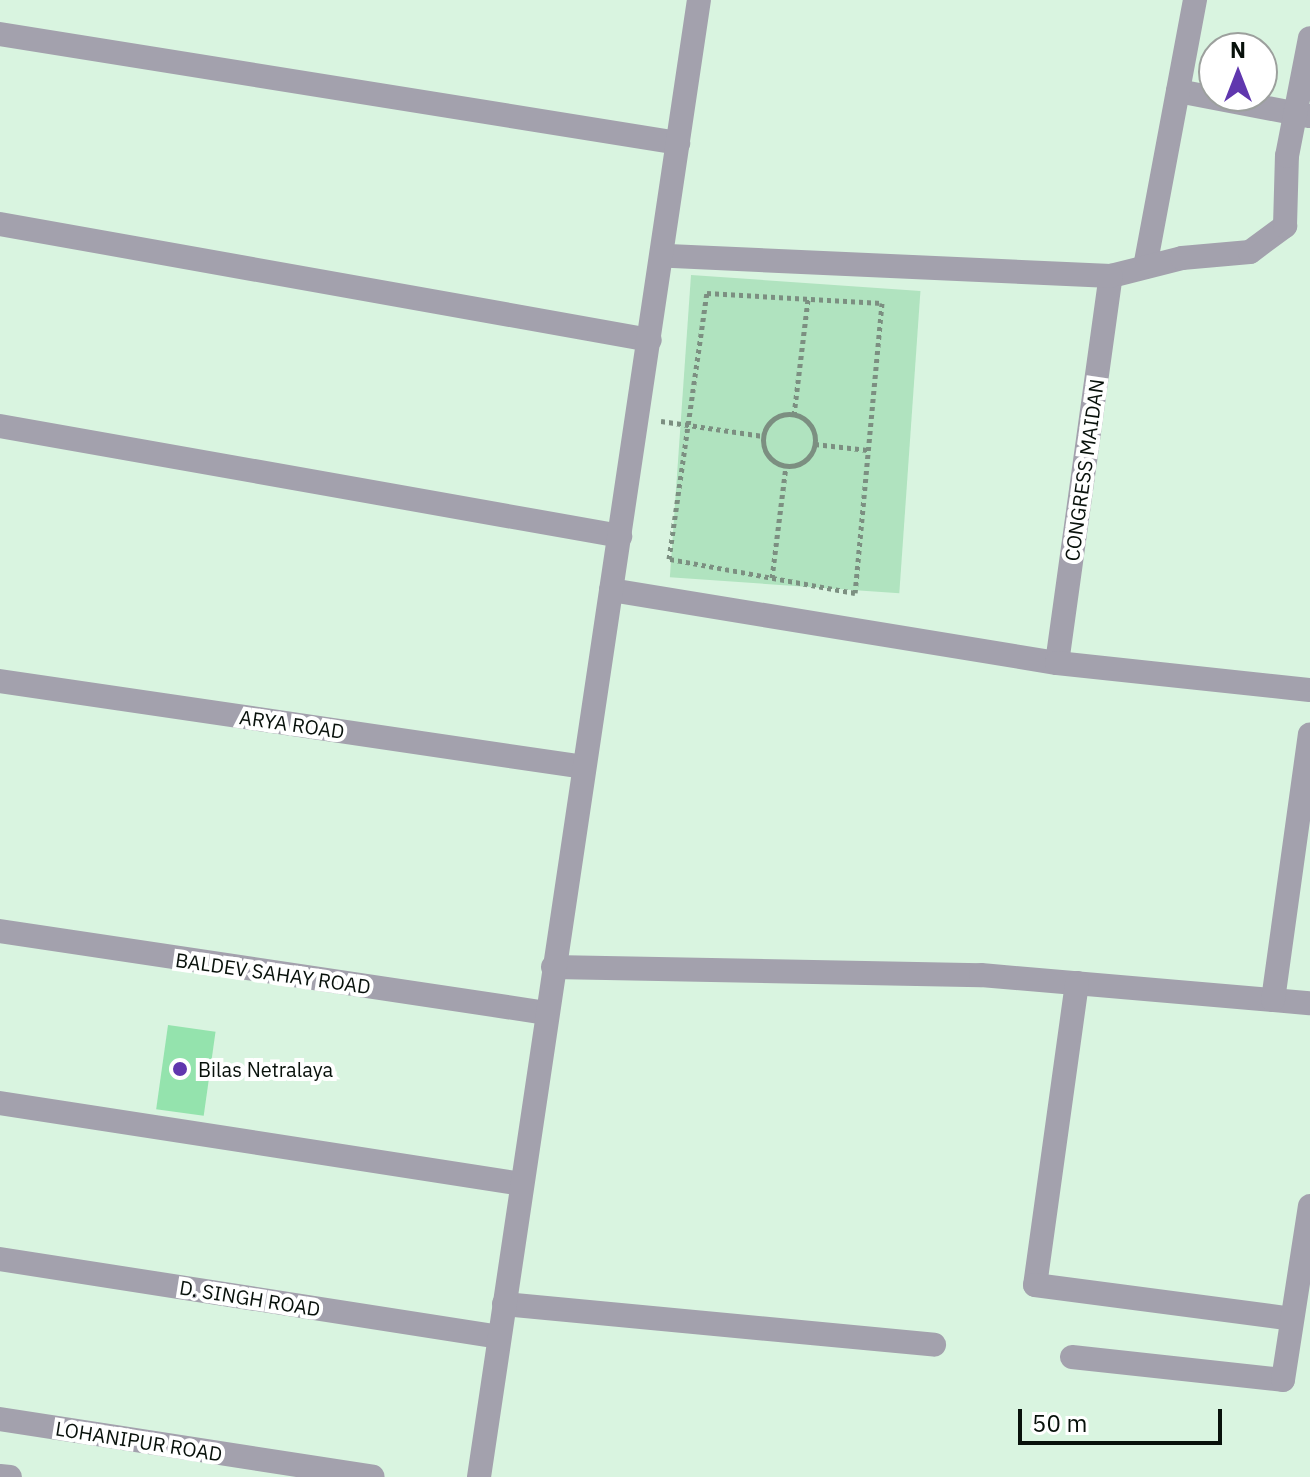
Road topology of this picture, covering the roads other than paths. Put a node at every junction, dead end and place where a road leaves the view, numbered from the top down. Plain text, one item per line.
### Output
1 (699, 0) edge
2 (1195, 0) edge
3 (0, 34) edge
4 (1310, 38) edge
5 (1178, 91) junction
6 (1303, 115) edge
7 (678, 143) junction
8 (0, 224) edge
9 (662, 256) junction
10 (1145, 267) junction
11 (1111, 276) junction
12 (650, 340) junction
13 (0, 426) edge
14 (620, 536) junction
15 (611, 590) junction
16 (1057, 663) junction
17 (0, 681) edge
18 (1310, 690) edge
19 (1310, 735) edge
20 (584, 767) junction
21 (0, 931) edge
22 (553, 967) junction
23 (1077, 983) junction
24 (1273, 1000) junction
25 (1310, 1003) edge
26 (547, 1013) junction
27 (0, 1103) edge
28 (522, 1184) junction
29 (1310, 1206) edge
30 (0, 1259) edge
31 (504, 1304) junction
32 (1292, 1319) junction
33 (499, 1337) junction
34 (934, 1345) dead end
35 (1072, 1357) dead end
36 (0, 1419) edge
37 (0, 1476) edge
38 (358, 1476) edge
39 (10, 1477) edge
40 (479, 1477) edge

1 - 7 street
2 - 5 street
3 - 7 street
4 - 6 street
5 - 6 street
5 - 10 street
6 - 10 street
7 - 9 street
8 - 12 street
9 - 11 street
9 - 12 street
10 - 11 street
11 - 16 street, CONGRESS MAIDAN
12 - 14 street
13 - 14 street
14 - 15 street
15 - 16 street
15 - 20 street
16 - 18 street
17 - 20 street, ARYA ROAD
19 - 24 street
20 - 22 street
21 - 26 street, BALDEV SAHAY ROAD
22 - 23 street
22 - 26 street
23 - 24 street
23 - 32 street
24 - 25 street
26 - 28 street
27 - 28 street
28 - 31 street
29 - 32 street
30 - 33 street, D. SINGH ROAD
31 - 33 street
31 - 34 street
32 - 35 street
33 - 40 street
36 - 38 street, LOHANIPUR ROAD
37 - 39 street

